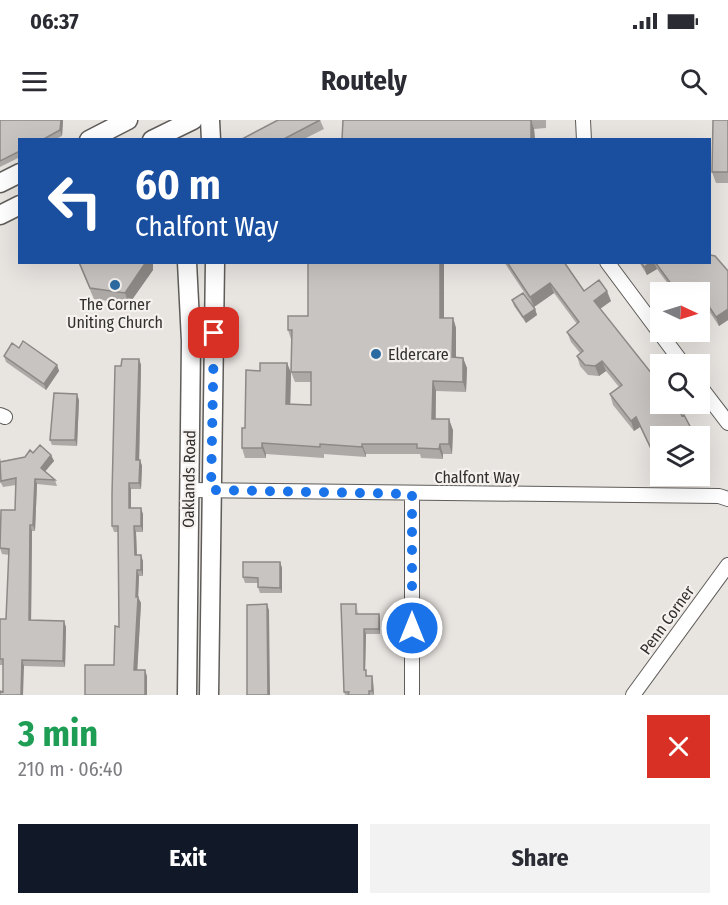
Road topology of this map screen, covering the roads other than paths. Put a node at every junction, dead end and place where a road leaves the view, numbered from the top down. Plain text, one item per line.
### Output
1 (128, 120) edge
2 (210, 120) edge
3 (584, 120) edge
4 (185, 126) edge
5 (92, 138) edge
6 (157, 138) edge
7 (211, 138) edge
8 (584, 138) edge
9 (18, 174) edge
10 (0, 183) edge
11 (18, 206) edge
12 (0, 215) edge
13 (187, 264) edge
14 (215, 264) edge
15 (608, 264) edge
16 (676, 354) edge
17 (710, 399) edge
18 (728, 423) edge
19 (189, 490) junction
20 (211, 490) junction
21 (412, 494) junction
22 (728, 499) edge
23 (728, 565) edge
24 (187, 695) edge
25 (208, 695) edge
26 (412, 695) edge
27 (633, 695) edge

1 - 5 main road
2 - 7 main road
3 - 8 street
4 - 6 main road
9 - 10 main road
11 - 12 main road
13 - 19 main road, Oaklands Road
14 - 20 main road, Oaklands Road
15 - 16 street
17 - 18 street
19 - 20 street, Chalfont Way
19 - 24 main road, Oaklands Road
20 - 21 street, Chalfont Way
20 - 25 main road, Oaklands Road
21 - 22 street, Chalfont Way
21 - 26 street
23 - 27 street, Penn Corner

